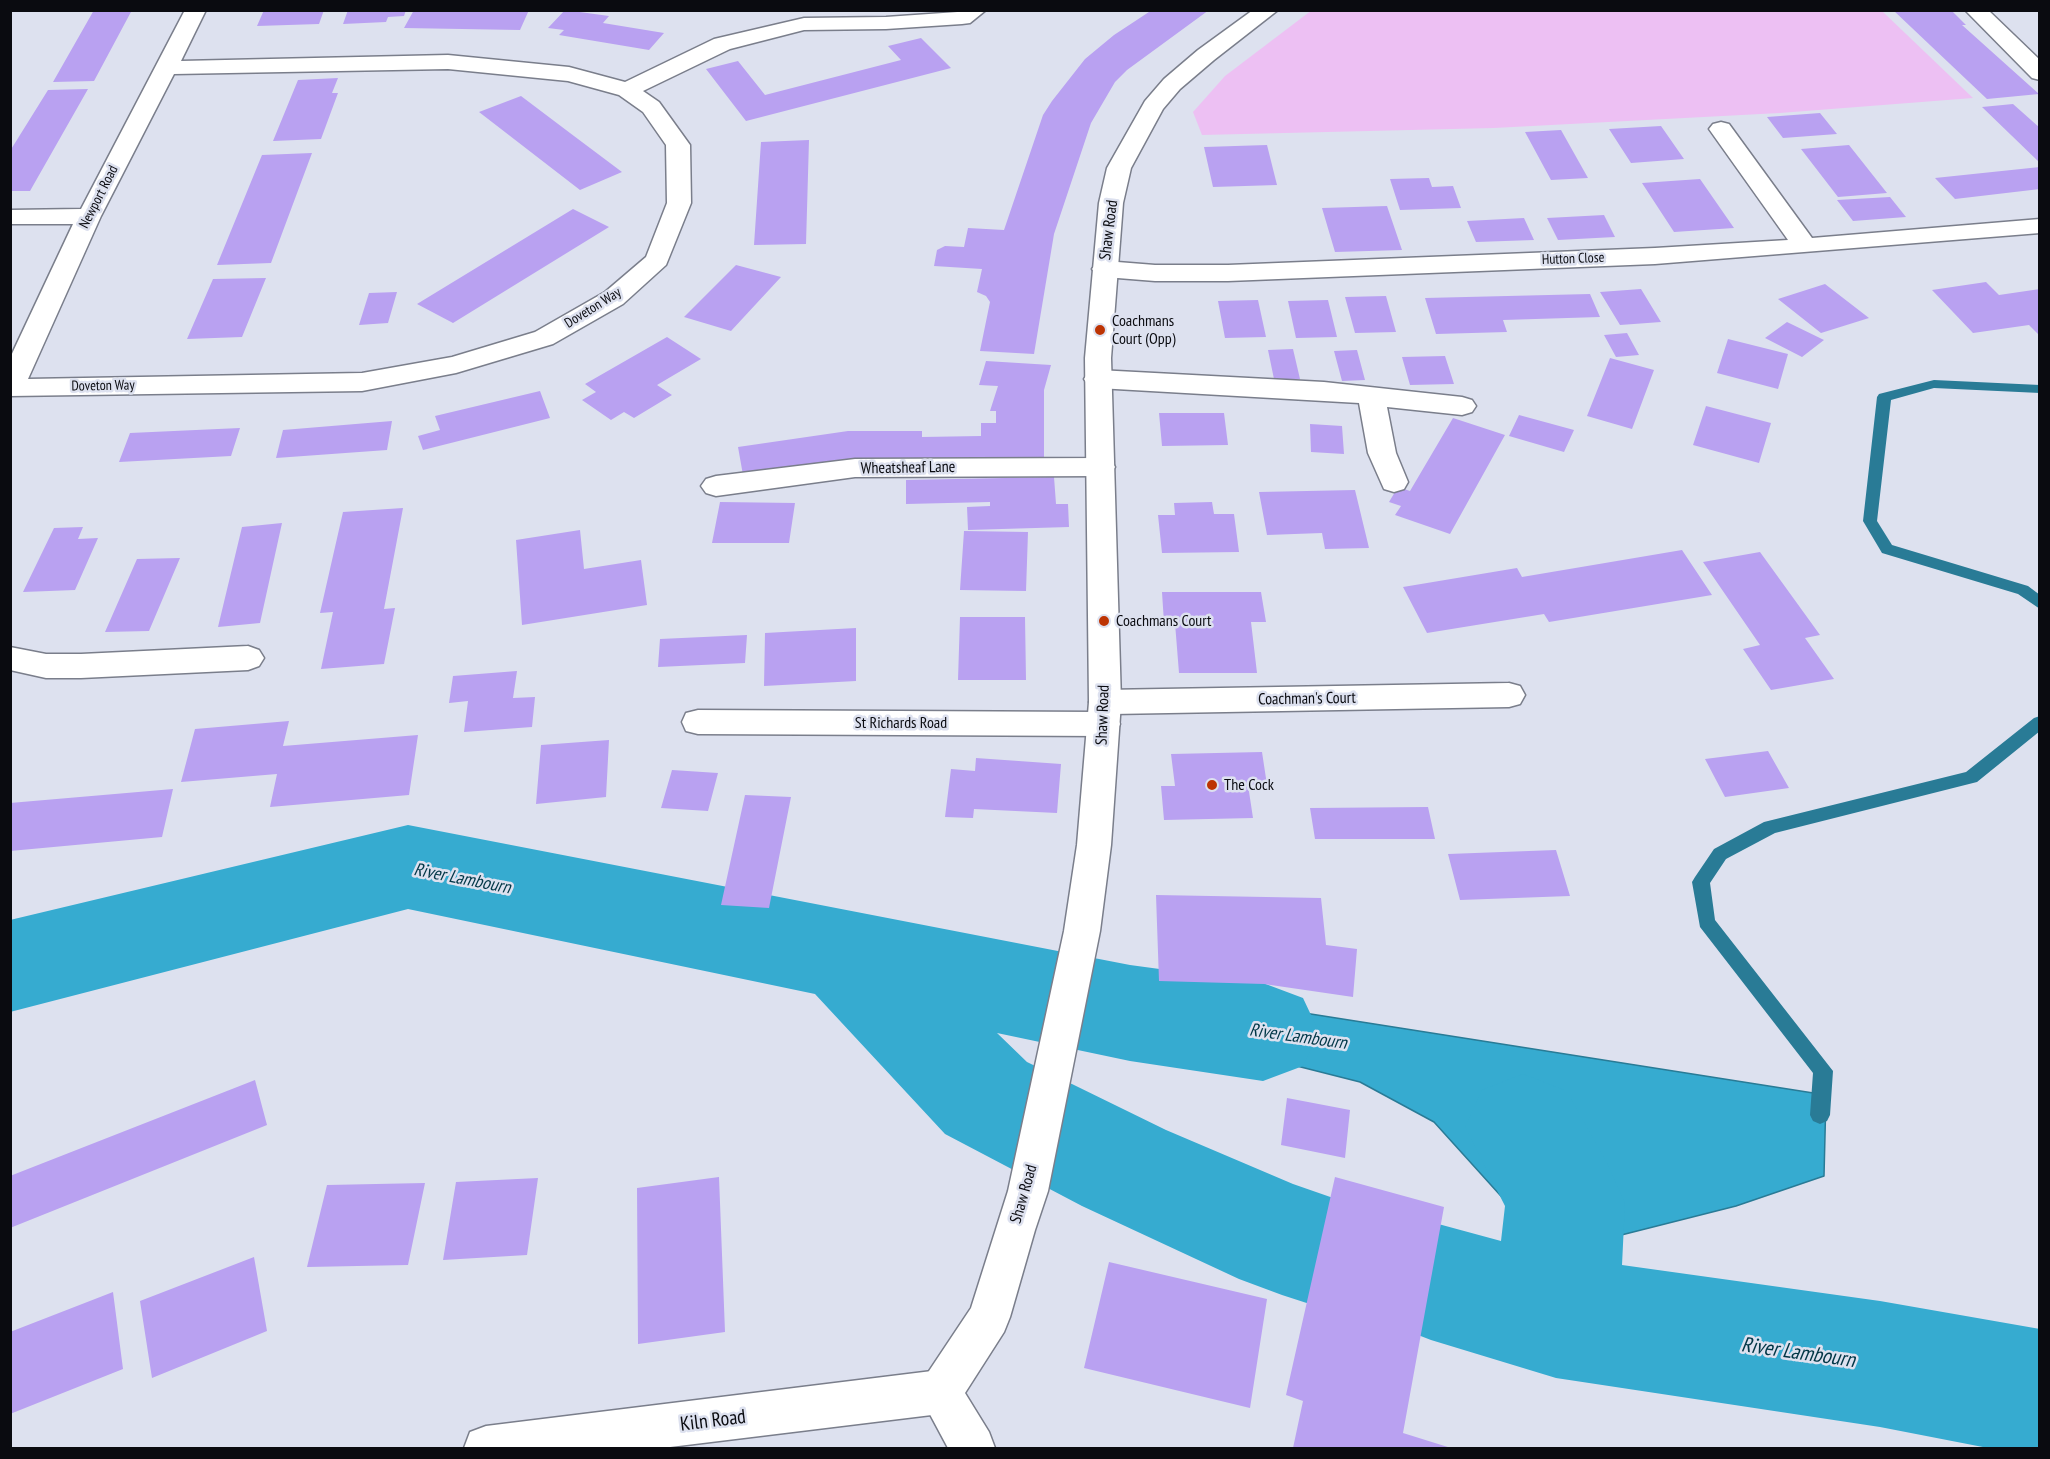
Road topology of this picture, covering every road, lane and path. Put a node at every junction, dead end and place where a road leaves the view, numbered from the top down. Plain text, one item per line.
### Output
1 (196, 10) edge
2 (976, 10) edge
3 (1268, 10) edge
4 (1975, 10) edge
5 (165, 68) junction
6 (2040, 73) edge
7 (627, 90) junction
8 (1721, 129) dead end
9 (89, 216) junction
10 (10, 217) edge
11 (2040, 226) edge
12 (1805, 246) junction
13 (1105, 270) junction
14 (1098, 379) junction
15 (11, 388) edge
16 (1371, 396) junction
17 (1462, 406) dead end
18 (1101, 466) junction
19 (1394, 482) dead end
20 (716, 486) dead end
21 (10, 658) edge
22 (248, 658) dead end
23 (1509, 695) dead end
24 (1105, 713) junction
25 (698, 722) dead end
26 (940, 1392) junction
27 (486, 1449) edge
28 (974, 1449) edge

1 - 5 street, Newport Road
2 - 7 street
3 - 13 street, Shaw Road
4 - 6 street
5 - 7 street, Doveton Way
5 - 9 street, Newport Road
7 - 15 street, Doveton Way
8 - 12 street
9 - 10 street
9 - 15 street, Newport Road
11 - 12 street, Hutton Close
12 - 13 street, Hutton Close
13 - 14 street, Shaw Road
14 - 16 street
14 - 18 street, Shaw Road
16 - 17 street
16 - 19 street
18 - 20 street, Wheatsheaf Lane
18 - 24 street, Shaw Road
21 - 22 street
23 - 24 street, Coachman's Court
24 - 25 street, St Richards Road
24 - 26 street, Shaw Road
26 - 27 street, Kiln Road
26 - 28 street

